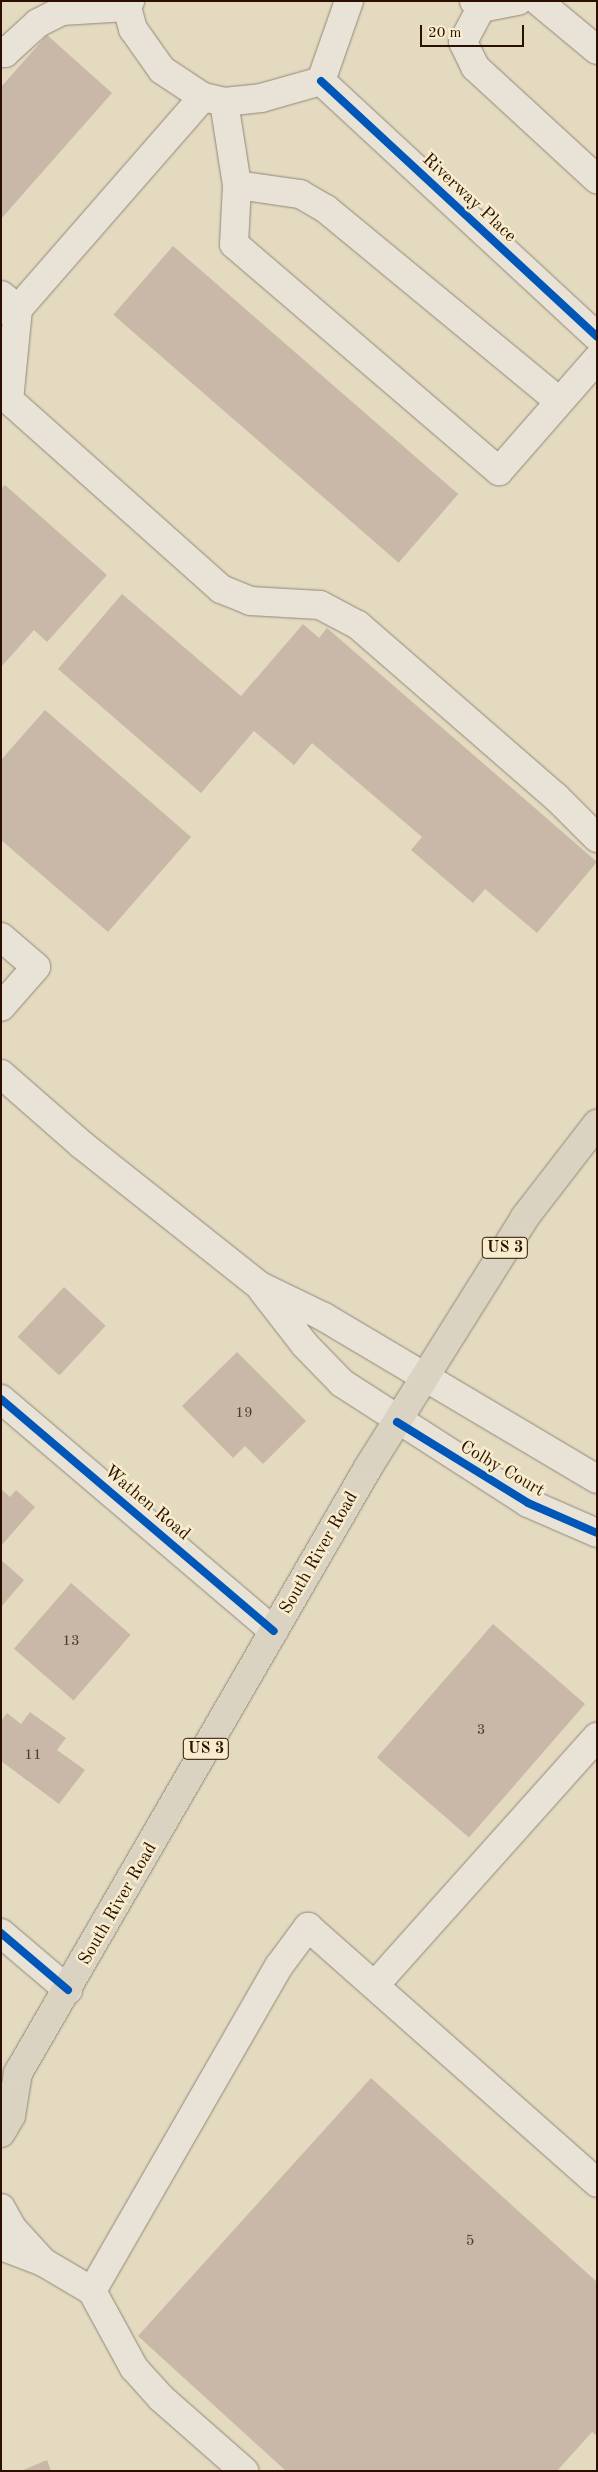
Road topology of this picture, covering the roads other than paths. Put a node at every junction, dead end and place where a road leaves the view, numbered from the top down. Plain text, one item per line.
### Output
1 (349, 1) edge
2 (518, 1) edge
3 (538, 1) edge
4 (129, 4) edge
5 (478, 5) edge
6 (1, 50) edge
7 (597, 50) edge
8 (320, 81) junction
9 (214, 99) junction
10 (597, 179) edge
11 (237, 185) junction
12 (7, 305) edge
13 (597, 337) edge
14 (597, 359) edge
15 (559, 401) junction
16 (5, 405) edge
17 (597, 838) edge
18 (1, 937) edge
19 (1, 1007) edge
20 (1, 1074) edge
21 (597, 1124) edge
22 (260, 1286) junction
23 (422, 1378) junction
24 (1, 1399) edge
25 (397, 1422) junction
26 (597, 1479) edge
27 (597, 1533) edge
28 (274, 1631) junction
29 (597, 1736) edge
30 (1, 1933) edge
31 (375, 1985) junction
32 (68, 1990) junction
33 (9, 2078) edge
34 (1, 2133) edge
35 (597, 2183) edge
36 (1, 2208) edge
37 (1, 2246) edge
38 (44, 2262) junction
39 (92, 2291) junction
40 (244, 2471) edge

1 - 8 street
2 - 5 street
3 - 7 street
4 - 6 street
4 - 9 street
5 - 10 street
8 - 9 street
8 - 13 street, Riverway Place
9 - 11 street
9 - 12 street
11 - 15 street
11 - 15 street
12 - 16 street
14 - 15 street
16 - 17 street
18 - 19 street
20 - 22 street
21 - 23 main road, South River Road / US 3
22 - 23 street
22 - 25 street, Colby Court
23 - 25 main road, South River Road / US 3
23 - 26 street
24 - 28 street, Wathen Road
25 - 27 street, Colby Court
25 - 28 main road, South River Road / US 3
28 - 32 main road, South River Road / US 3
29 - 31 street
30 - 32 street
31 - 35 street
31 - 39 street
32 - 33 main road, South River Road / US 3
33 - 34 main road, South River Road / US 3
36 - 38 street
37 - 38 street
38 - 39 street
39 - 40 street

